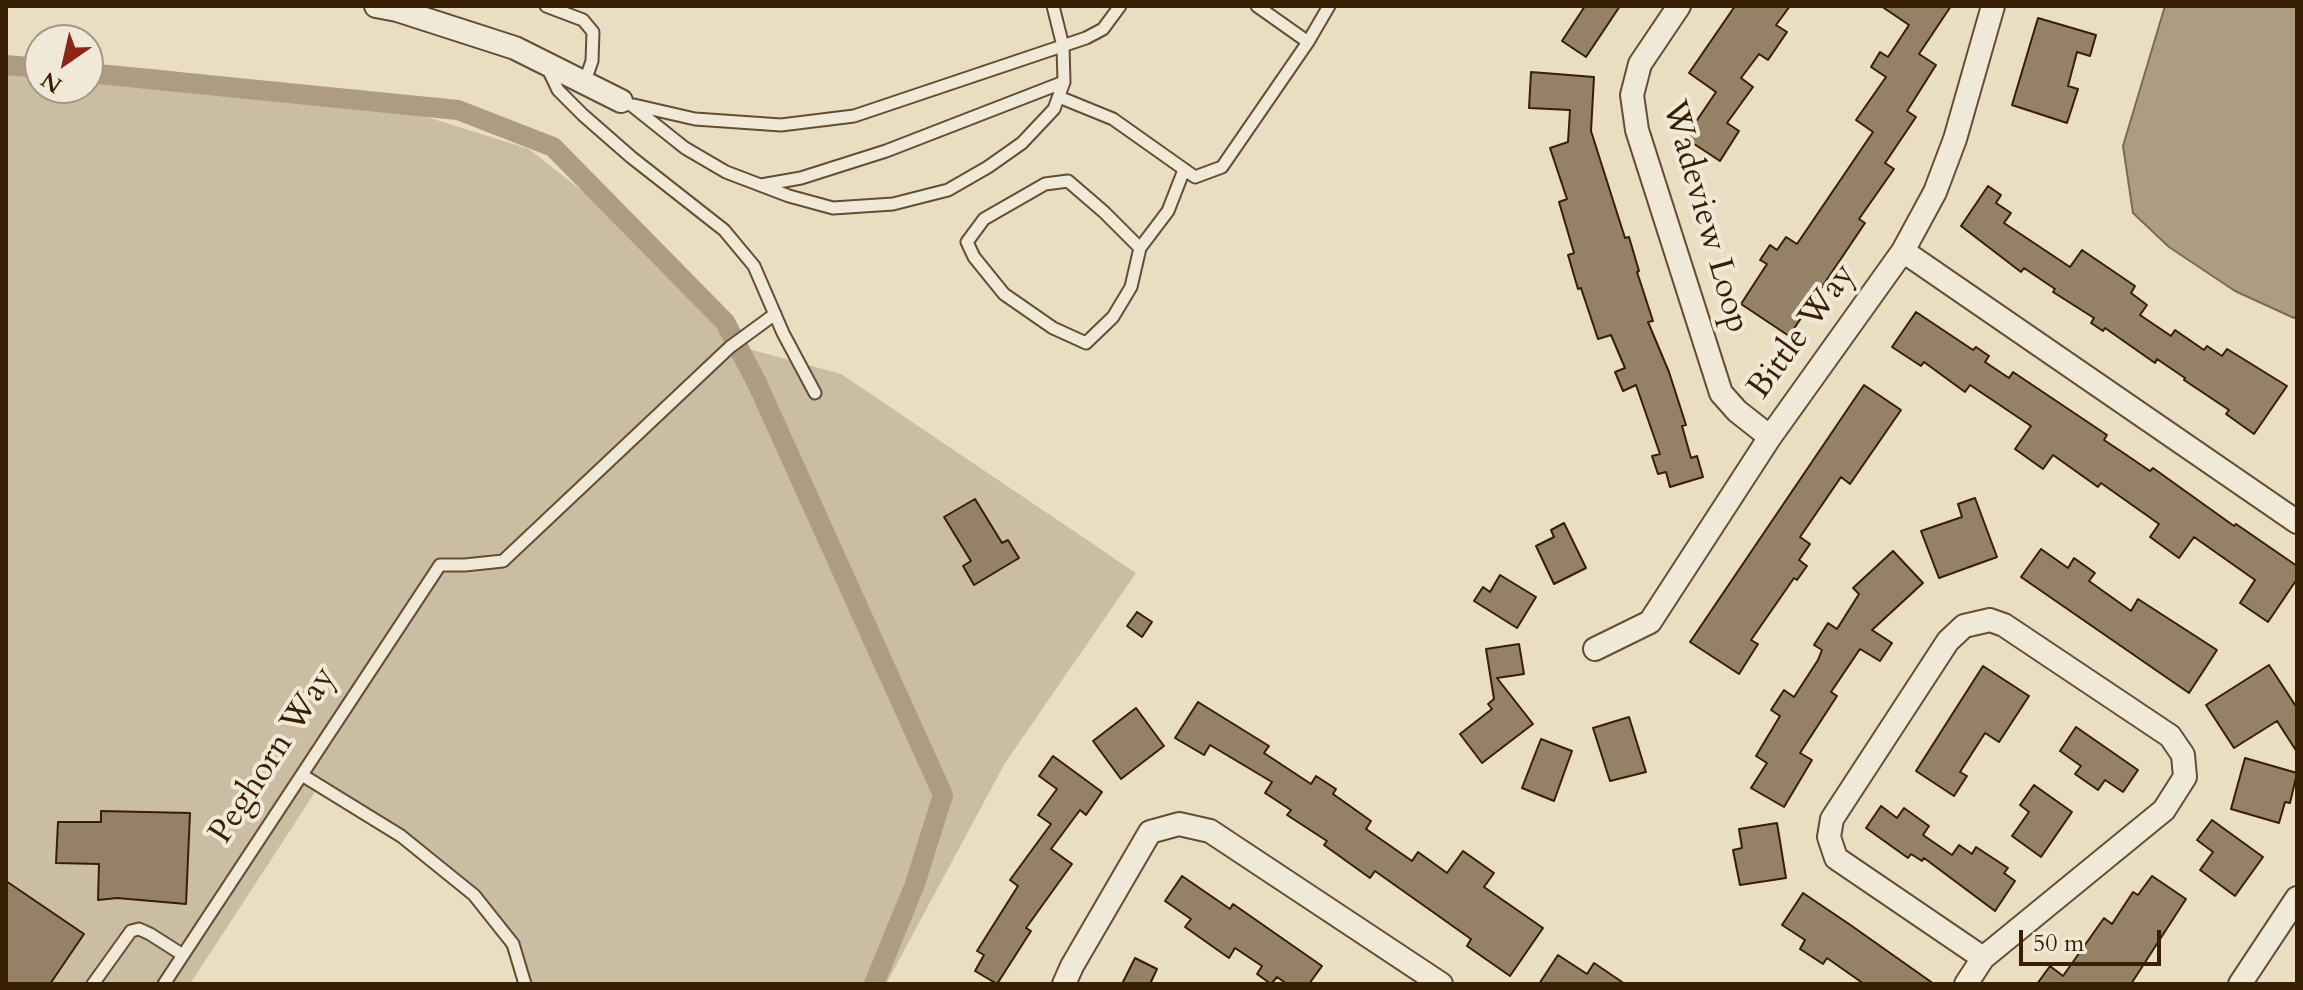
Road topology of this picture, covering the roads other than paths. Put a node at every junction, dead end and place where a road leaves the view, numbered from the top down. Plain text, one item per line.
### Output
1 (546, 6) edge
2 (1053, 6) edge
3 (1120, 6) edge
4 (1257, 6) edge
5 (1329, 6) edge
6 (1679, 6) edge
7 (1993, 6) edge
8 (383, 7) edge
9 (426, 12) edge
10 (1308, 42) junction
11 (1063, 46) junction
12 (543, 60) junction
13 (585, 81) junction
14 (1064, 82) junction
15 (1059, 97) junction
16 (626, 103) junction
17 (1184, 170) junction
18 (760, 185) junction
19 (1140, 248) junction
20 (1903, 251) junction
21 (775, 314) junction
22 (815, 393) dead end
23 (1770, 437) junction
24 (2297, 522) edge
25 (1595, 649) dead end
26 (302, 775) junction
27 (2297, 898) edge
28 (183, 955) junction
29 (1983, 958) junction
30 (93, 984) edge
31 (164, 984) edge
32 (525, 984) edge
33 (1064, 984) edge
34 (1441, 984) edge
35 (1966, 984) edge
36 (2240, 984) edge

1 - 13 lane
2 - 11 lane
3 - 11 lane
4 - 10 lane
5 - 10 lane
6 - 23 street, Wadeview Loop
7 - 20 street, Bittle Way
8 - 9 street
9 - 12 street
10 - 17 lane
11 - 14 lane
11 - 16 lane
12 - 13 street
12 - 21 lane
13 - 16 street
14 - 15 lane
14 - 18 lane
15 - 17 lane
15 - 18 lane
16 - 18 lane
17 - 19 lane
19 - 19 lane
20 - 23 street, Bittle Way
20 - 24 street
21 - 22 lane
21 - 26 lane, Peghorn Way
23 - 25 street, Bittle Way
26 - 28 lane, Peghorn Way
26 - 32 lane
27 - 36 street
28 - 30 lane
28 - 31 lane, Peghorn Way
29 - 29 street
29 - 35 street
33 - 34 street

